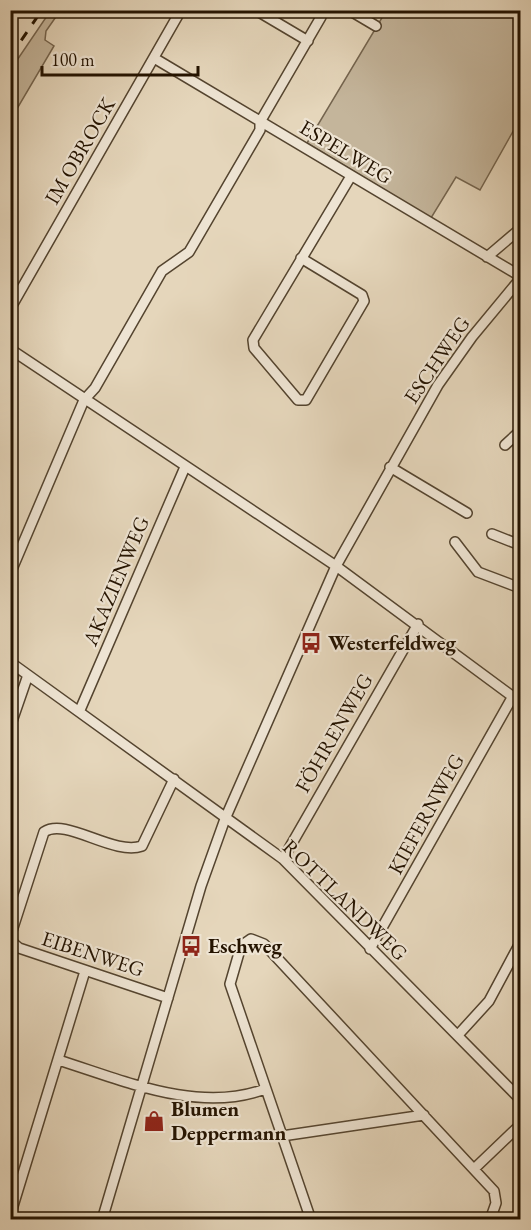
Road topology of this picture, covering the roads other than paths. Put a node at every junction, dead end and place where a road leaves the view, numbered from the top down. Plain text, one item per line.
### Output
1 (181, 10) edge
2 (322, 10) edge
3 (349, 10) edge
4 (259, 12) dead end
5 (376, 26) dead end
6 (308, 41) junction
7 (154, 58) junction
8 (260, 122) junction
9 (351, 176) junction
10 (520, 229) edge
11 (487, 257) junction
12 (301, 258) junction
13 (520, 277) edge
14 (10, 309) edge
15 (10, 349) edge
16 (84, 400) junction
17 (520, 431) edge
18 (505, 445) dead end
19 (185, 467) junction
20 (390, 467) junction
21 (467, 513) dead end
22 (492, 534) dead end
23 (455, 542) dead end
24 (520, 545) edge
25 (336, 566) junction
26 (10, 574) edge
27 (520, 588) edge
28 (418, 624) junction
29 (10, 662) edge
30 (28, 675) junction
31 (517, 699) edge
32 (80, 710) junction
33 (10, 727) edge
34 (174, 779) junction
35 (225, 819) junction
36 (283, 859) junction
37 (520, 943) edge
38 (370, 949) junction
39 (85, 971) junction
40 (168, 998) junction
41 (458, 1035) junction
42 (58, 1060) junction
43 (143, 1087) junction
44 (265, 1089) junction
45 (520, 1099) edge
46 (424, 1115) junction
47 (520, 1125) edge
48 (282, 1136) junction
49 (474, 1169) junction
50 (10, 1216) edge
51 (102, 1220) edge
52 (311, 1220) edge
53 (490, 1220) edge

1 - 7 street, IM OBROCK
2 - 6 street
3 - 5 street
4 - 6 street
6 - 8 street
7 - 8 street, ESPELWEG
7 - 14 street, IM OBROCK
8 - 9 street, ESPELWEG
8 - 16 street
9 - 11 street, ESPELWEG
9 - 12 street
10 - 11 street
11 - 13 street, ESPELWEG
12 - 12 street
13 - 20 street, ESCHWEG
15 - 16 street
16 - 19 street
16 - 26 street
17 - 18 street
19 - 25 street
19 - 32 street, AKAZIENWEG
20 - 21 street
20 - 25 street, ESCHWEG
22 - 24 street
23 - 27 street
25 - 28 street
25 - 35 street, ESCHWEG
28 - 31 street
28 - 36 street, FÖHRENWEG
29 - 30 street, ROTTLANDWEG
30 - 32 street, ROTTLANDWEG
30 - 33 street
31 - 38 street, KIEFERNWEG
32 - 34 street, ROTTLANDWEG
34 - 35 street, ROTTLANDWEG
34 - 39 street, EIBENWEG
35 - 36 street, ROTTLANDWEG
35 - 40 street, ESCHWEG
36 - 38 street, ROTTLANDWEG
37 - 41 street
38 - 41 street, ROTTLANDWEG
39 - 40 street, EIBENWEG
39 - 42 street
40 - 43 street, ESCHWEG
41 - 45 street, ROTTLANDWEG
42 - 43 street
42 - 50 street
43 - 44 street
43 - 51 street, ESCHWEG
44 - 46 street
44 - 48 street
46 - 48 street
46 - 49 street
47 - 49 street
48 - 52 street
49 - 53 street

